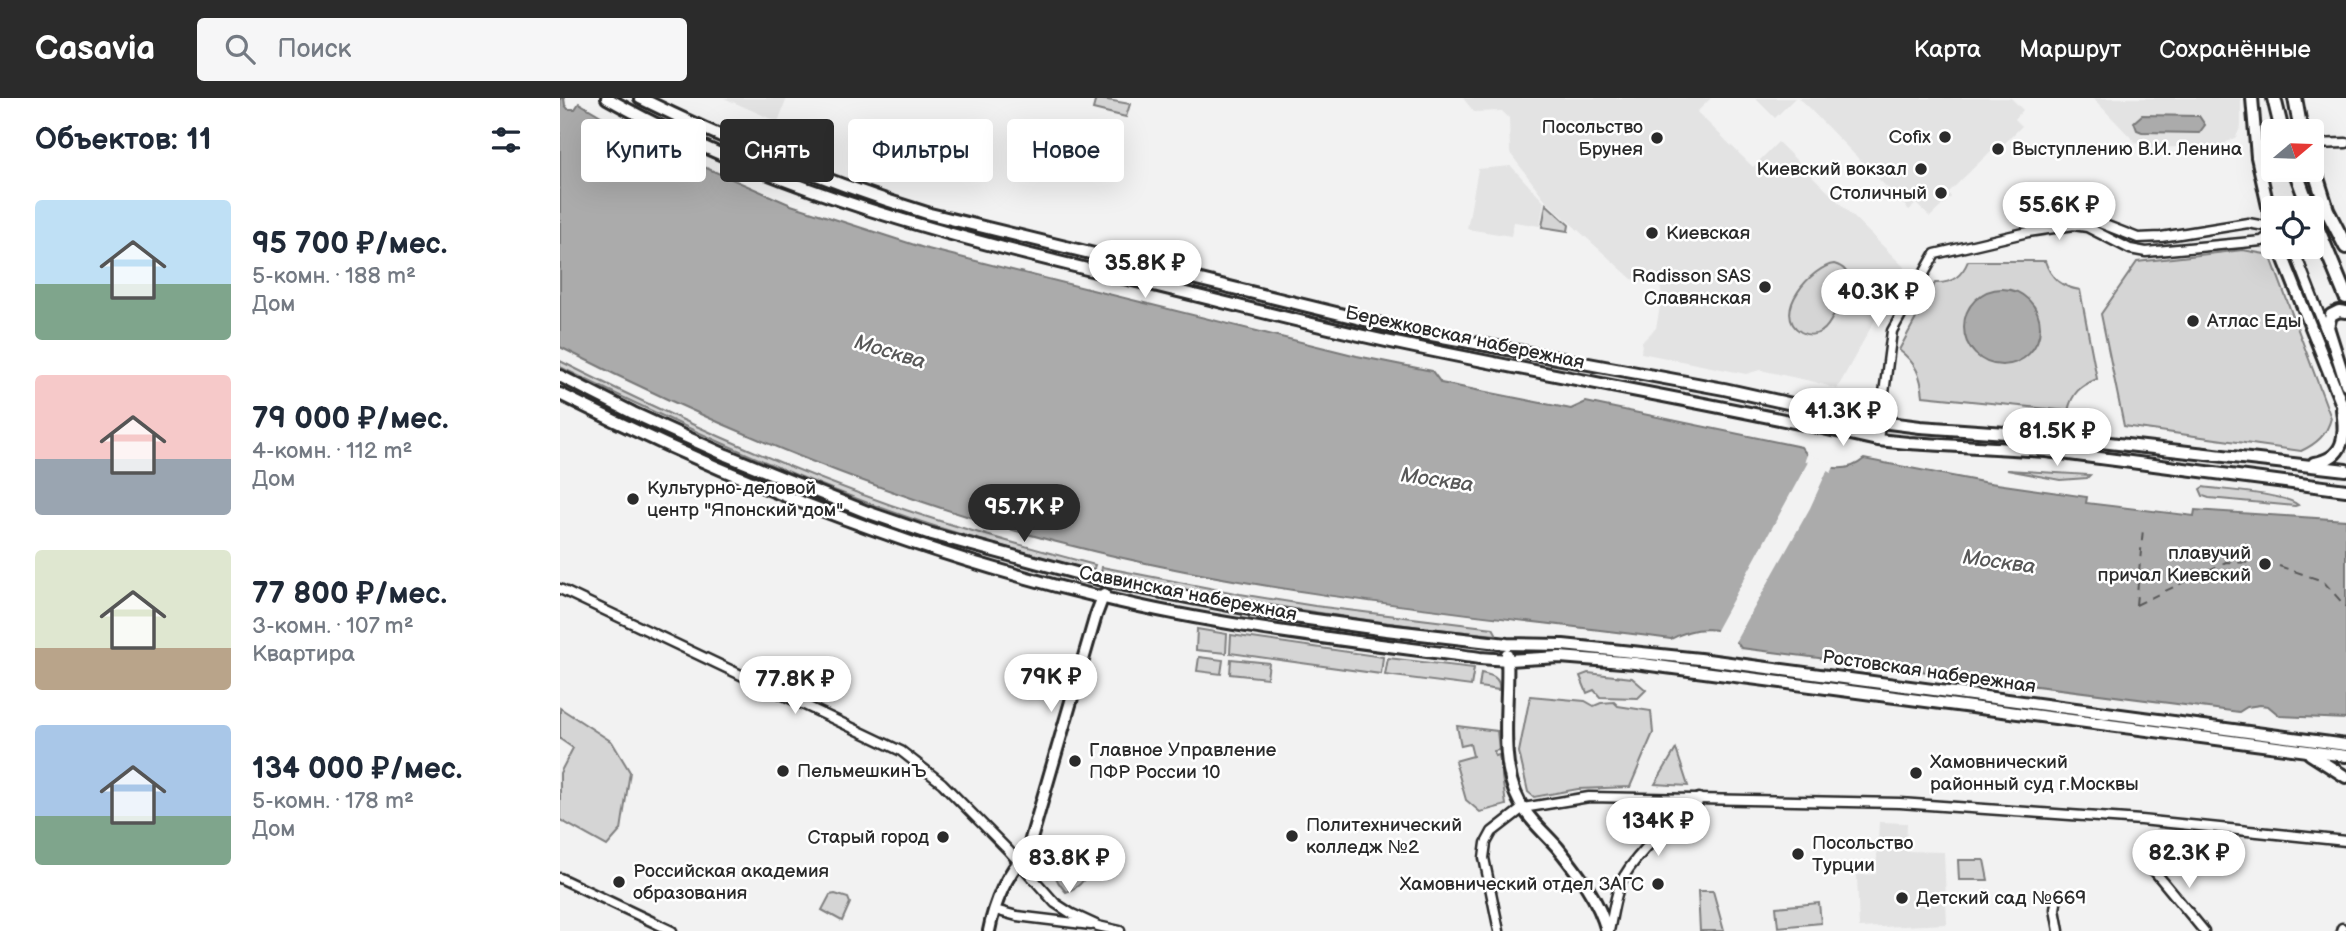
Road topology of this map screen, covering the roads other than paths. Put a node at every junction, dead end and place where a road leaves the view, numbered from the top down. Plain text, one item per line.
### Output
1 (607, 98) edge
2 (640, 98) edge
3 (2252, 98) edge
4 (2274, 98) edge
5 (2295, 98) edge
6 (2279, 119) edge
7 (2299, 119) edge
8 (2346, 143) edge
9 (2324, 144) edge
10 (2318, 182) edge
11 (2265, 196) edge
12 (2327, 210) junction
13 (2261, 225) edge
14 (2028, 232) junction
15 (2346, 238) edge
16 (2261, 241) edge
17 (2324, 245) edge
18 (2324, 247) edge
19 (2346, 247) edge
20 (2326, 250) junction
21 (2284, 259) edge
22 (2298, 259) edge
23 (2346, 297) edge
24 (2346, 312) edge
25 (2333, 347) junction
26 (560, 376) edge
27 (2346, 384) edge
28 (560, 394) edge
29 (2339, 400) junction
30 (1817, 409) junction
31 (2346, 415) edge
32 (1881, 423) junction
33 (1814, 426) junction
34 (1878, 440) junction
35 (2298, 465) junction
36 (2346, 470) edge
37 (2346, 490) edge
38 (1109, 582) junction
39 (560, 590) edge
40 (1102, 598) junction
41 (1507, 644) junction
42 (1508, 660) junction
43 (2346, 745) edge
44 (2308, 752) junction
45 (2346, 756) edge
46 (2346, 778) edge
47 (1696, 798) junction
48 (1523, 808) junction
49 (2346, 841) edge
50 (1018, 862) junction
51 (2151, 866) dead end
52 (560, 878) edge
53 (2057, 897) dead end
54 (995, 910) junction
55 (1098, 926) junction
56 (672, 931) edge
57 (989, 931) edge
58 (1121, 931) edge
59 (1499, 931) edge
60 (1608, 931) edge
61 (2059, 931) edge
62 (2204, 931) edge

1 - 33 main road, Бережковская набережная
2 - 30 main road, Бережковская набережная
3 - 11 main road
4 - 6 main road
5 - 7 main road
8 - 9 street
10 - 12 main road
12 - 15 main road
12 - 19 main road
13 - 14 street
14 - 16 street
14 - 32 street
17 - 20 main road
18 - 20 street
20 - 23 main road
21 - 29 main road
22 - 25 street
24 - 25 main road
25 - 27 main road
26 - 38 main road, Саввинская набережная
28 - 40 main road, Саввинская набережная
29 - 31 main road
29 - 35 main road
30 - 32 main road, Бережковская набережная
30 - 33 street
32 - 34 street
32 - 35 main road, Бережковская набережная
33 - 34 main road, Бережковская набережная
34 - 37 main road, Бережковская набережная
35 - 36 main road, Бережковская набережная
38 - 40 main road
38 - 41 main road, Саввинская набережная
39 - 50 street
40 - 42 main road, Саввинская набережная
40 - 50 main road
41 - 42 main road
41 - 43 main road, Ростовская набережная
42 - 44 main road, Ростовская набережная
42 - 48 main road
44 - 45 main road, Ростовская набережная
44 - 46 main road
47 - 48 street
47 - 49 street
47 - 60 street
48 - 59 street
48 - 60 main road
50 - 54 main road
50 - 55 street
51 - 62 street
52 - 56 street
53 - 61 street
54 - 55 street
54 - 57 main road
55 - 58 street

